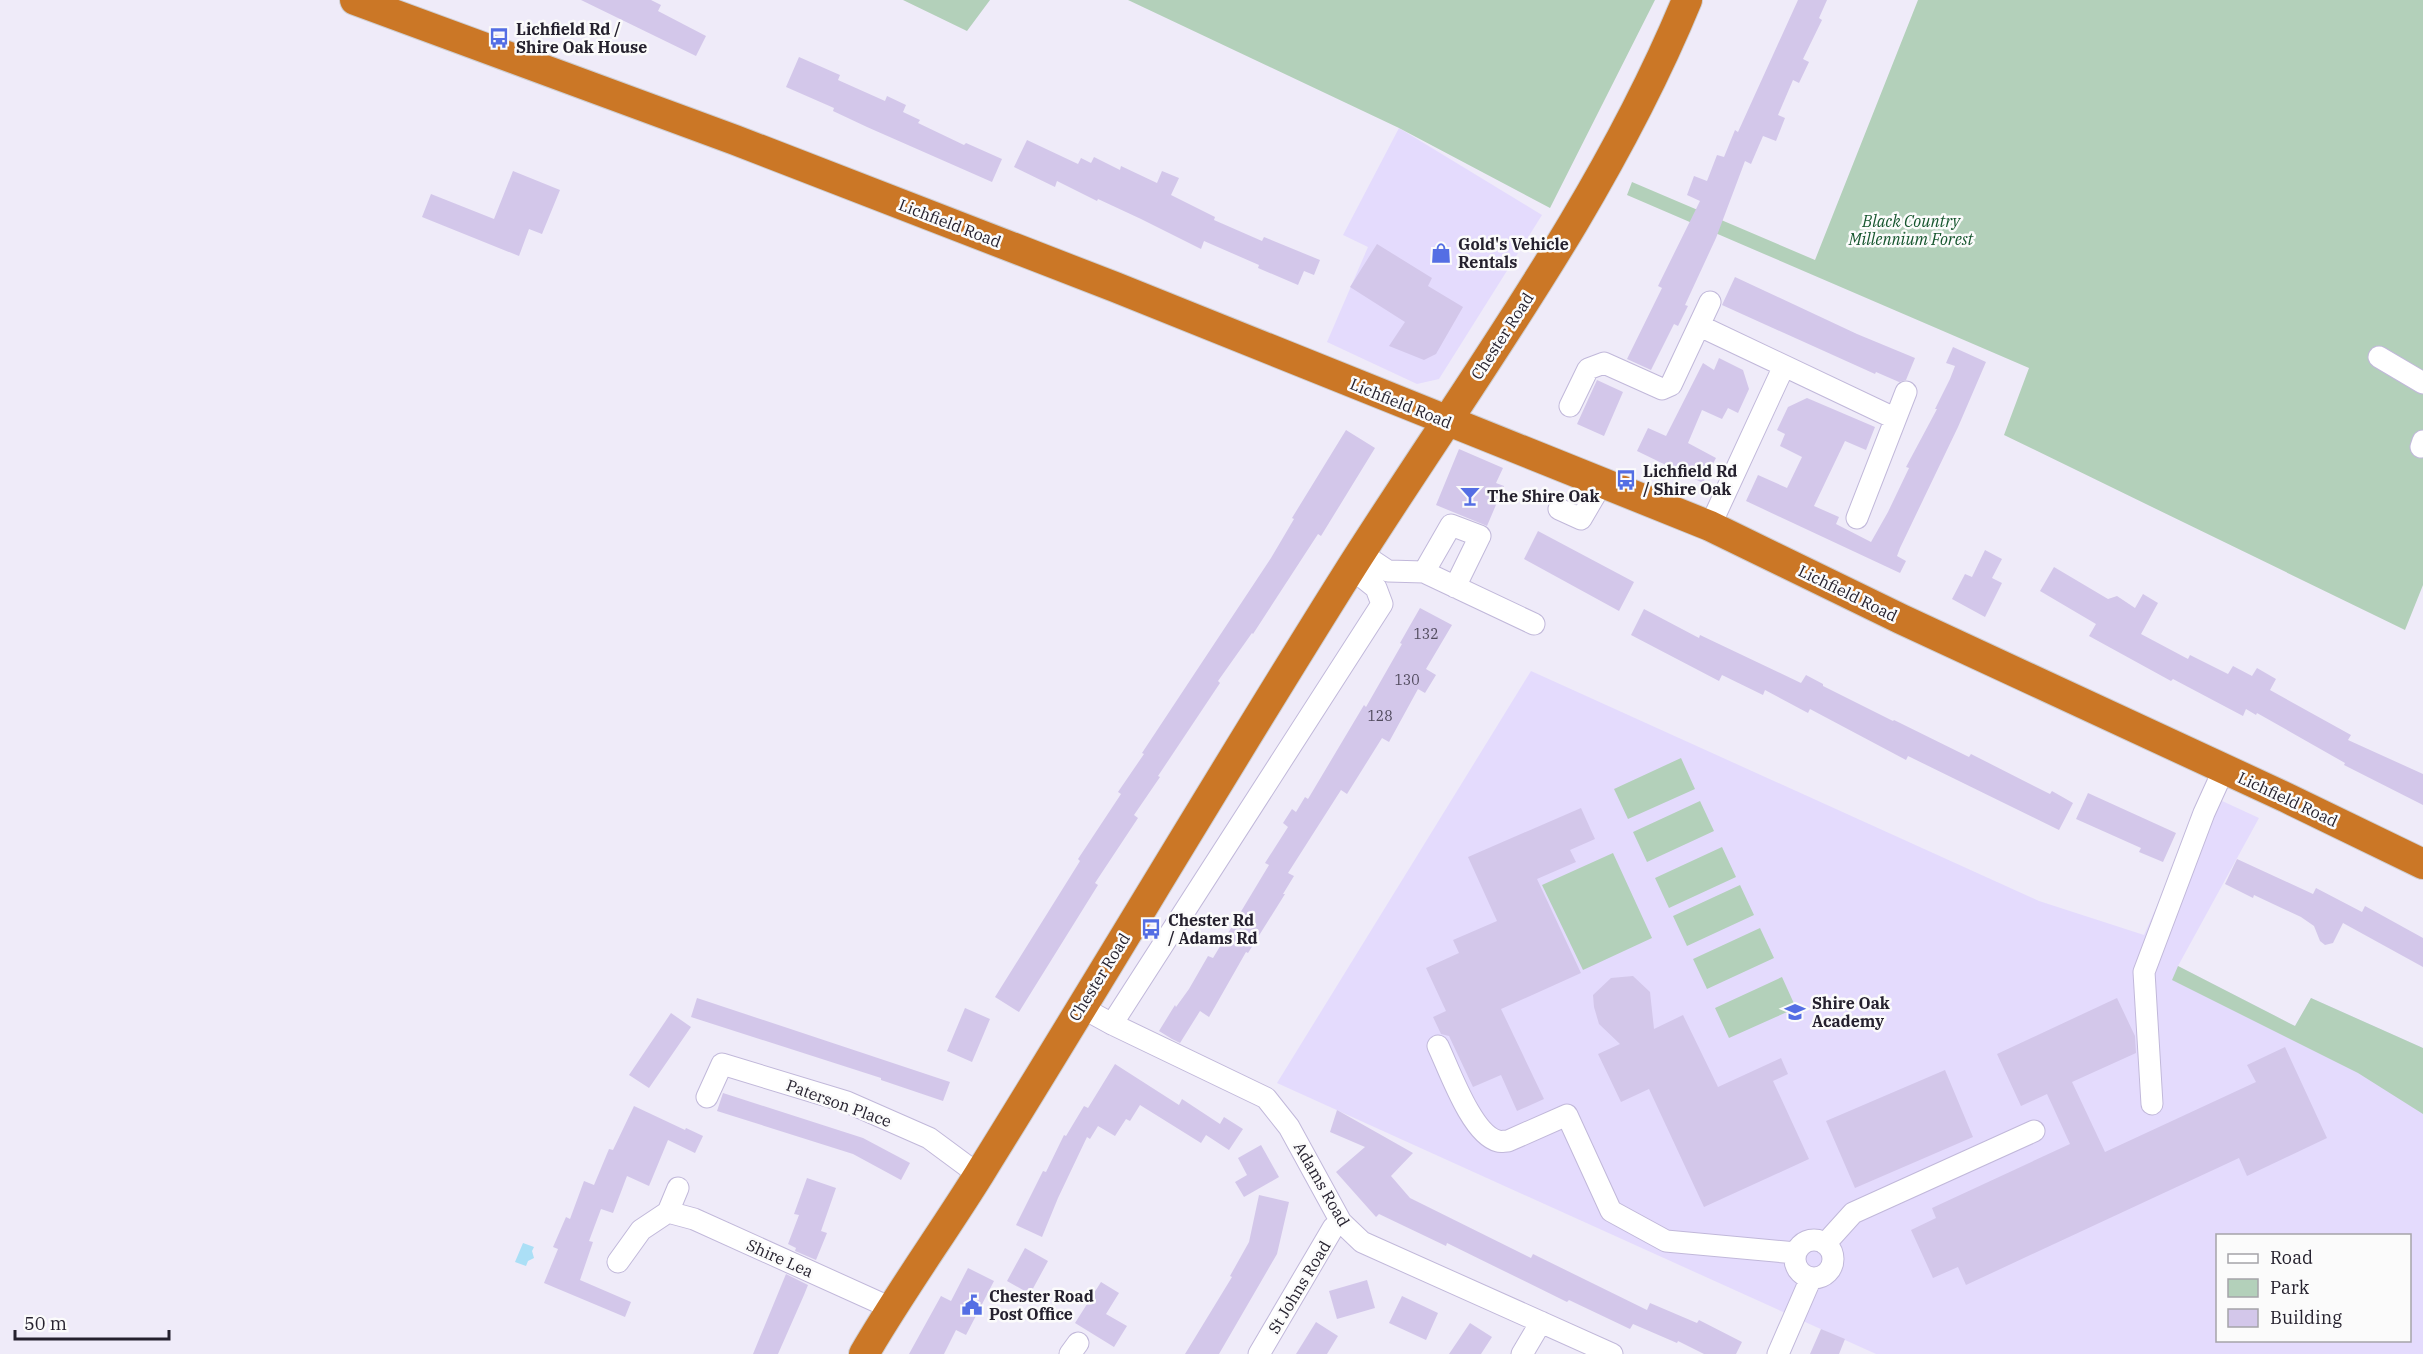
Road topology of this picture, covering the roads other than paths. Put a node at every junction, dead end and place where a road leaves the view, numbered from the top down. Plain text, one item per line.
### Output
1 (354, 0) edge
2 (1687, 0) edge
3 (1710, 302) dead end
4 (1700, 326) junction
5 (2379, 357) dead end
6 (1784, 366) junction
7 (2423, 383) edge
8 (1906, 392) dead end
9 (1570, 405) dead end
10 (1894, 418) junction
11 (1449, 421) junction
12 (1602, 483) junction
13 (1559, 509) dead end
14 (1857, 518) dead end
15 (1710, 526) junction
16 (1356, 560) junction
17 (1424, 572) junction
18 (1455, 587) junction
19 (1534, 624) dead end
20 (2224, 769) junction
21 (2423, 864) edge
22 (1081, 1006) junction
23 (1112, 1024) junction
24 (1438, 1046) dead end
25 (707, 1096) dead end
26 (2152, 1104) dead end
27 (2034, 1131) dead end
28 (978, 1175) junction
29 (678, 1188) dead end
30 (668, 1212) junction
31 (1341, 1222) junction
32 (1826, 1244) junction
33 (1796, 1253) junction
34 (618, 1262) dead end
35 (1811, 1278) junction
36 (891, 1308) junction
37 (1541, 1322) junction
38 (864, 1354) edge
39 (1259, 1354) edge
40 (1522, 1354) edge
41 (1612, 1354) edge
42 (1778, 1354) edge

1 - 11 highway, Lichfield Road
2 - 11 highway, Chester Road
3 - 4 street
4 - 6 street
4 - 9 street
5 - 7 street
6 - 10 street
6 - 15 street
8 - 10 street
10 - 14 street
11 - 12 highway, Lichfield Road
11 - 16 highway, Chester Road
12 - 13 street
12 - 15 highway, Lichfield Road
15 - 20 highway, Lichfield Road
16 - 17 street
16 - 22 highway, Chester Road
16 - 23 street
17 - 18 street
17 - 18 street
18 - 19 street
20 - 21 highway, Lichfield Road
20 - 26 street
22 - 23 street, Adams Road
22 - 28 highway, Chester Road
23 - 31 street, Adams Road
24 - 33 street
25 - 28 street, Paterson Place
27 - 32 street
28 - 36 highway, Chester Road
29 - 30 street
30 - 34 street
30 - 36 street, Shire Lea
31 - 37 street, Adams Road
31 - 39 street, St Johns Road
32 - 33 street
32 - 35 street
33 - 35 street
35 - 42 street
36 - 38 highway, Chester Road
37 - 40 street
37 - 41 street, Adams Road

